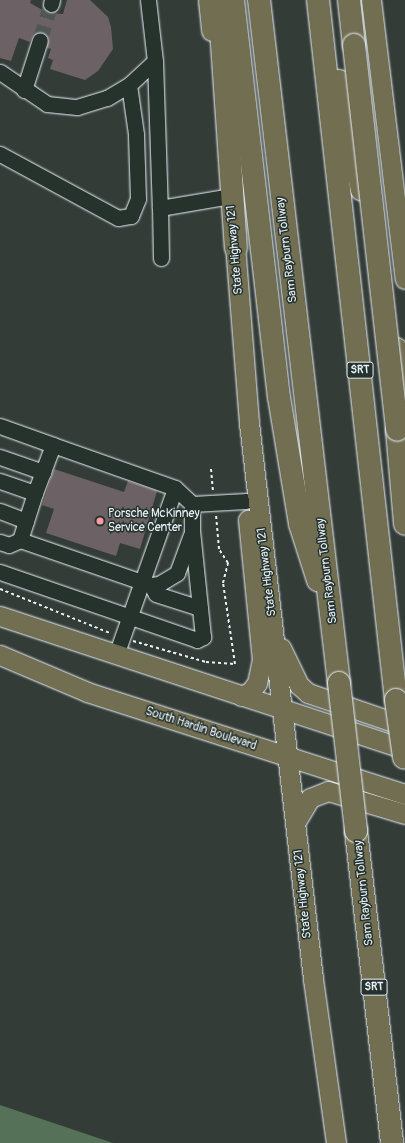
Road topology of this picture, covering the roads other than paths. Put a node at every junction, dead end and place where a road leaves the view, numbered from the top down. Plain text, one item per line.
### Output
1 (148, 0) edge
2 (208, 0) edge
3 (219, 0) edge
4 (234, 0) edge
5 (259, 0) edge
6 (318, 0) edge
7 (349, 0) edge
8 (371, 0) edge
9 (322, 39) junction
10 (40, 40) tunnel mouth
11 (155, 61) junction
12 (0, 72) edge
13 (129, 85) junction
14 (24, 90) junction
15 (0, 154) edge
16 (230, 196) junction
17 (160, 208) junction
18 (236, 247) junction
19 (161, 258) dead end
20 (405, 279) edge
21 (405, 391) edge
22 (249, 423) junction
23 (0, 426) edge
24 (54, 445) junction
25 (0, 457) edge
26 (43, 472) junction
27 (0, 481) edge
28 (175, 488) junction
29 (35, 493) junction
30 (246, 502) junction
31 (192, 504) junction
32 (0, 511) edge
33 (26, 521) junction
34 (405, 524) edge
35 (192, 530) junction
36 (20, 540) junction
37 (0, 542) edge
38 (0, 572) edge
39 (147, 584) junction
40 (200, 608) junction
41 (0, 616) edge
42 (129, 617) junction
43 (334, 633) junction
44 (275, 636) junction
45 (0, 655) edge
46 (116, 655) junction
47 (241, 696) junction
48 (283, 711) junction
49 (405, 726) edge
50 (288, 756) junction
51 (405, 756) edge
52 (405, 794) edge
53 (405, 814) edge
54 (295, 823) junction
55 (336, 1143) edge
56 (392, 1143) edge

1 - 11 lane
2 - 16 main road, State Highway 121
3 - 18 highway
4 - 43 highway
5 - 43 highway, Sam Rayburn Tollway / SRT
6 - 9 highway, SRT
7 - 34 highway, bridge
8 - 20 main road
9 - 21 highway
9 - 51 highway, SRT, bridge
10 - 14 lane
11 - 13 lane
11 - 17 lane
12 - 14 lane
13 - 14 lane
13 - 15 lane
16 - 17 lane
16 - 18 main road, State Highway 121
17 - 19 lane
18 - 22 main road, State Highway 121
22 - 30 main road
22 - 44 main road, State Highway 121
23 - 24 lane
24 - 26 lane
24 - 28 lane
25 - 26 lane
26 - 29 lane
27 - 29 lane
28 - 31 lane
28 - 39 lane
29 - 33 lane
30 - 31 lane
30 - 47 main road
31 - 35 lane
32 - 33 lane
33 - 36 lane
35 - 39 lane
35 - 40 lane
36 - 37 lane
36 - 39 lane
38 - 42 lane
39 - 40 lane
39 - 42 lane
40 - 42 lane
41 - 46 main road
42 - 46 lane
43 - 56 highway, Sam Rayburn Tollway / SRT, bridge
44 - 48 main road, State Highway 121
44 - 49 main road
45 - 50 main road, South Hardin Boulevard
46 - 47 main road
47 - 48 main road
48 - 50 main road, State Highway 121
48 - 51 main road
50 - 52 main road, South Hardin Boulevard
50 - 54 main road, State Highway 121
53 - 54 main road
54 - 55 main road, State Highway 121

